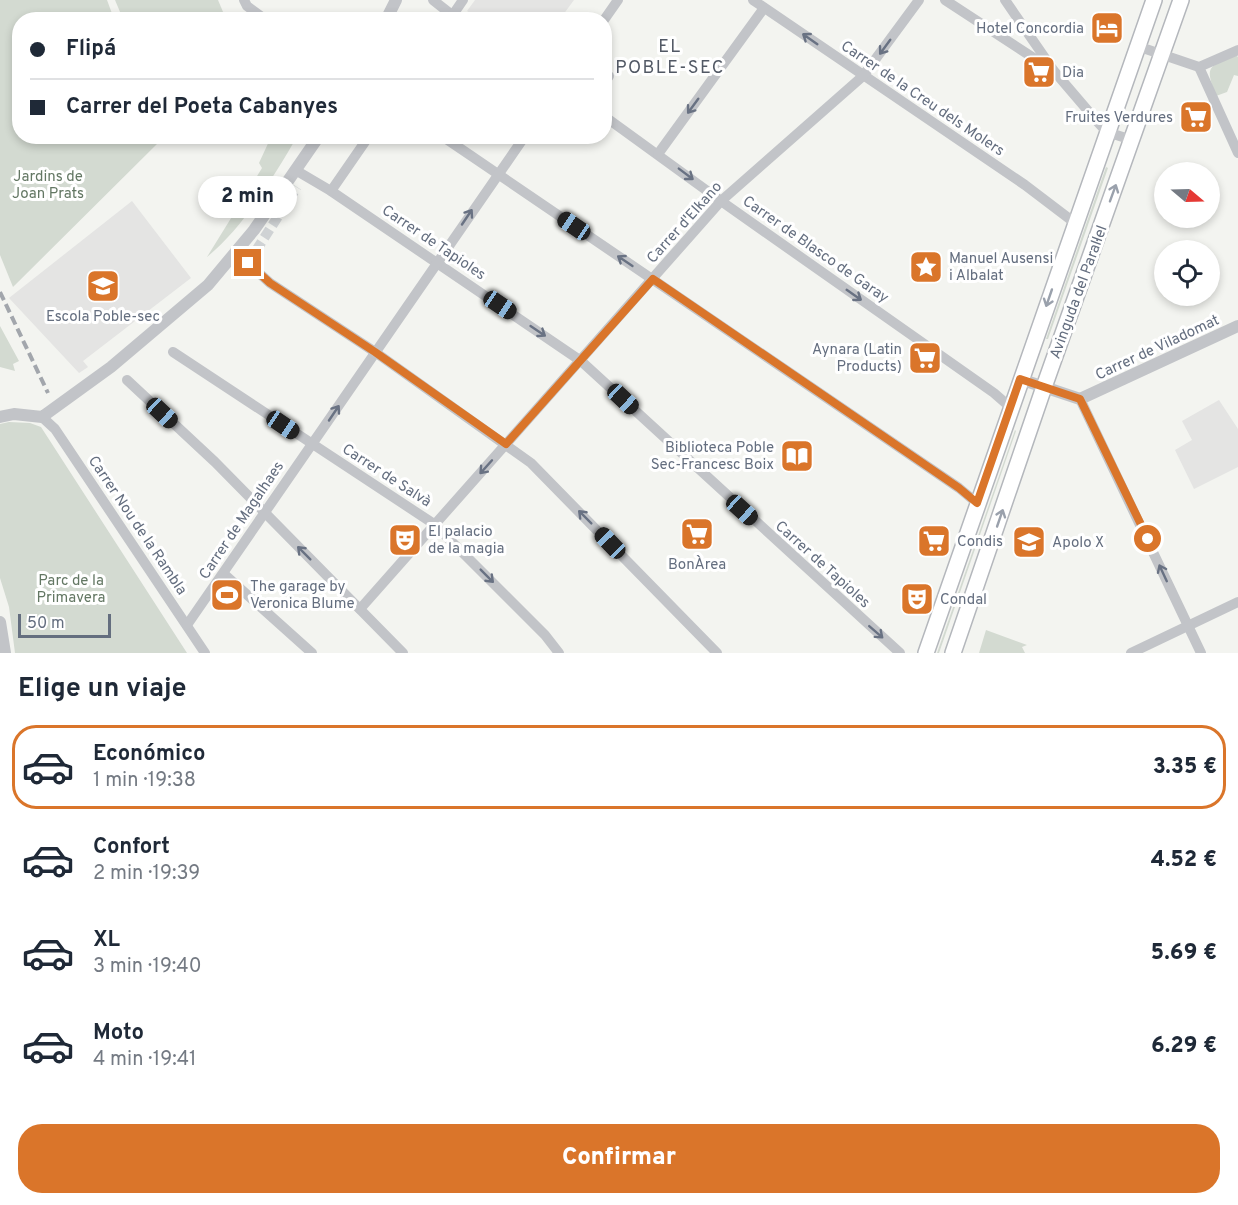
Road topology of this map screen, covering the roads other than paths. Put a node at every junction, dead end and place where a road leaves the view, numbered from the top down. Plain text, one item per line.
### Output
1 (244, 0) edge
2 (433, 0) edge
3 (753, 0) edge
4 (919, 0) edge
5 (945, 0) edge
6 (1005, 0) edge
7 (1154, 0) edge
8 (1181, 0) edge
9 (764, 8) junction
10 (255, 12) edge
11 (446, 12) edge
12 (1137, 46) junction
13 (1238, 50) edge
14 (1162, 55) junction
15 (1198, 67) junction
16 (1054, 71) junction
17 (863, 76) junction
18 (612, 122) edge
19 (1107, 132) junction
20 (1132, 140) junction
21 (314, 144) edge
22 (363, 144) edge
23 (454, 144) edge
24 (519, 144) edge
25 (1238, 153) edge
26 (658, 154) junction
27 (497, 174) junction
28 (295, 178) junction
29 (331, 191) junction
30 (721, 201) junction
31 (1075, 223) junction
32 (437, 262) junction
33 (248, 263) dead end
34 (653, 279) junction
35 (1238, 326) edge
36 (173, 352) dead end
37 (375, 352) junction
38 (581, 361) junction
39 (1020, 379) junction
40 (127, 380) dead end
41 (1044, 387) junction
42 (1080, 399) junction
43 (1010, 407) junction
44 (0, 417) edge
45 (42, 417) junction
46 (309, 443) junction
47 (506, 444) junction
48 (977, 503) junction
49 (265, 513) junction
50 (434, 524) junction
51 (224, 574) junction
52 (1238, 602) edge
53 (360, 609) junction
54 (0, 622) edge
55 (187, 625) junction
56 (1188, 626) junction
57 (5, 653) edge
58 (205, 653) edge
59 (312, 653) edge
60 (404, 653) edge
61 (559, 653) edge
62 (717, 653) edge
63 (900, 653) edge
64 (926, 653) edge
65 (953, 653) edge
66 (1131, 653) edge
67 (1202, 653) edge

1 - 10 street
2 - 11 street
3 - 9 street, Carrer de la Creu dels Molers
4 -> 17 street, Carrer d'Elkano
5 - 16 street
6 - 16 street
7 - 12 main road, Avinguda del Paral·lel
8 - 14 main road, Avinguda del Paral·lel
17 -> 9 street, Carrer de la Creu dels Molers
9 -> 26 street
12 - 14 street
12 - 19 main road, Avinguda del Paral·lel
13 - 15 street
14 - 15 street
14 - 20 main road, Avinguda del Paral·lel
15 - 25 street
16 - 19 street
17 - 30 street, Carrer d'Elkano
17 - 31 street, Carrer de la Creu dels Molers
18 - 26 street, Carrer de Blasco de Garay
19 - 20 street
19 - 31 main road, Avinguda del Paral·lel
41 -> 20 main road, Avinguda del Paral·lel
21 - 28 street
22 - 29 street
23 - 27 street
24 - 27 street, Carrer de Magalhaes
26 -> 30 street, Carrer de Blasco de Garay
32 -> 27 street, Carrer de Magalhaes
34 -> 27 street
28 - 29 street, Carrer de Tapioles
28 - 45 street
29 - 32 street, Carrer de Tapioles
30 - 34 street, Carrer d'Elkano
30 -> 43 street, Carrer de Blasco de Garay
31 -> 39 main road, Avinguda del Paral·lel
32 - 37 street, Carrer de Magalhaes
32 -> 38 street, Carrer de Tapioles
33 - 37 street
34 - 38 street, Carrer d'Elkano
34 - 48 street
35 - 42 street, Carrer de Viladomat
36 - 46 street, Carrer de Salvà
46 -> 37 street, Carrer de Magalhaes
37 - 47 street
38 - 47 street, Carrer d'Elkano
38 -> 63 street, Carrer de Tapioles
39 - 41 street
39 - 43 main road, Avinguda del Paral·lel
40 - 49 street
41 - 42 street
65 -> 41 main road, Avinguda del Paral·lel
56 -> 42 street
43 - 48 main road, Avinguda del Paral·lel
44 - 45 street
45 - 55 street, Carrer Nou de la Rambla
46 - 49 street, Carrer de Magalhaes
46 - 50 street, Carrer de Salvà
47 -> 50 street, Carrer d'Elkano
62 -> 47 street
48 - 64 main road, Avinguda del Paral·lel
49 - 51 street, Carrer de Magalhaes
53 -> 49 street
50 - 53 street, Carrer d'Elkano
50 -> 61 street, Carrer de Salvà
51 - 55 street, Carrer de Magalhaes
51 - 59 street
52 - 56 street
53 - 60 street
54 - 57 street
55 - 58 street, Carrer Nou de la Rambla
56 - 66 street
56 - 67 street

